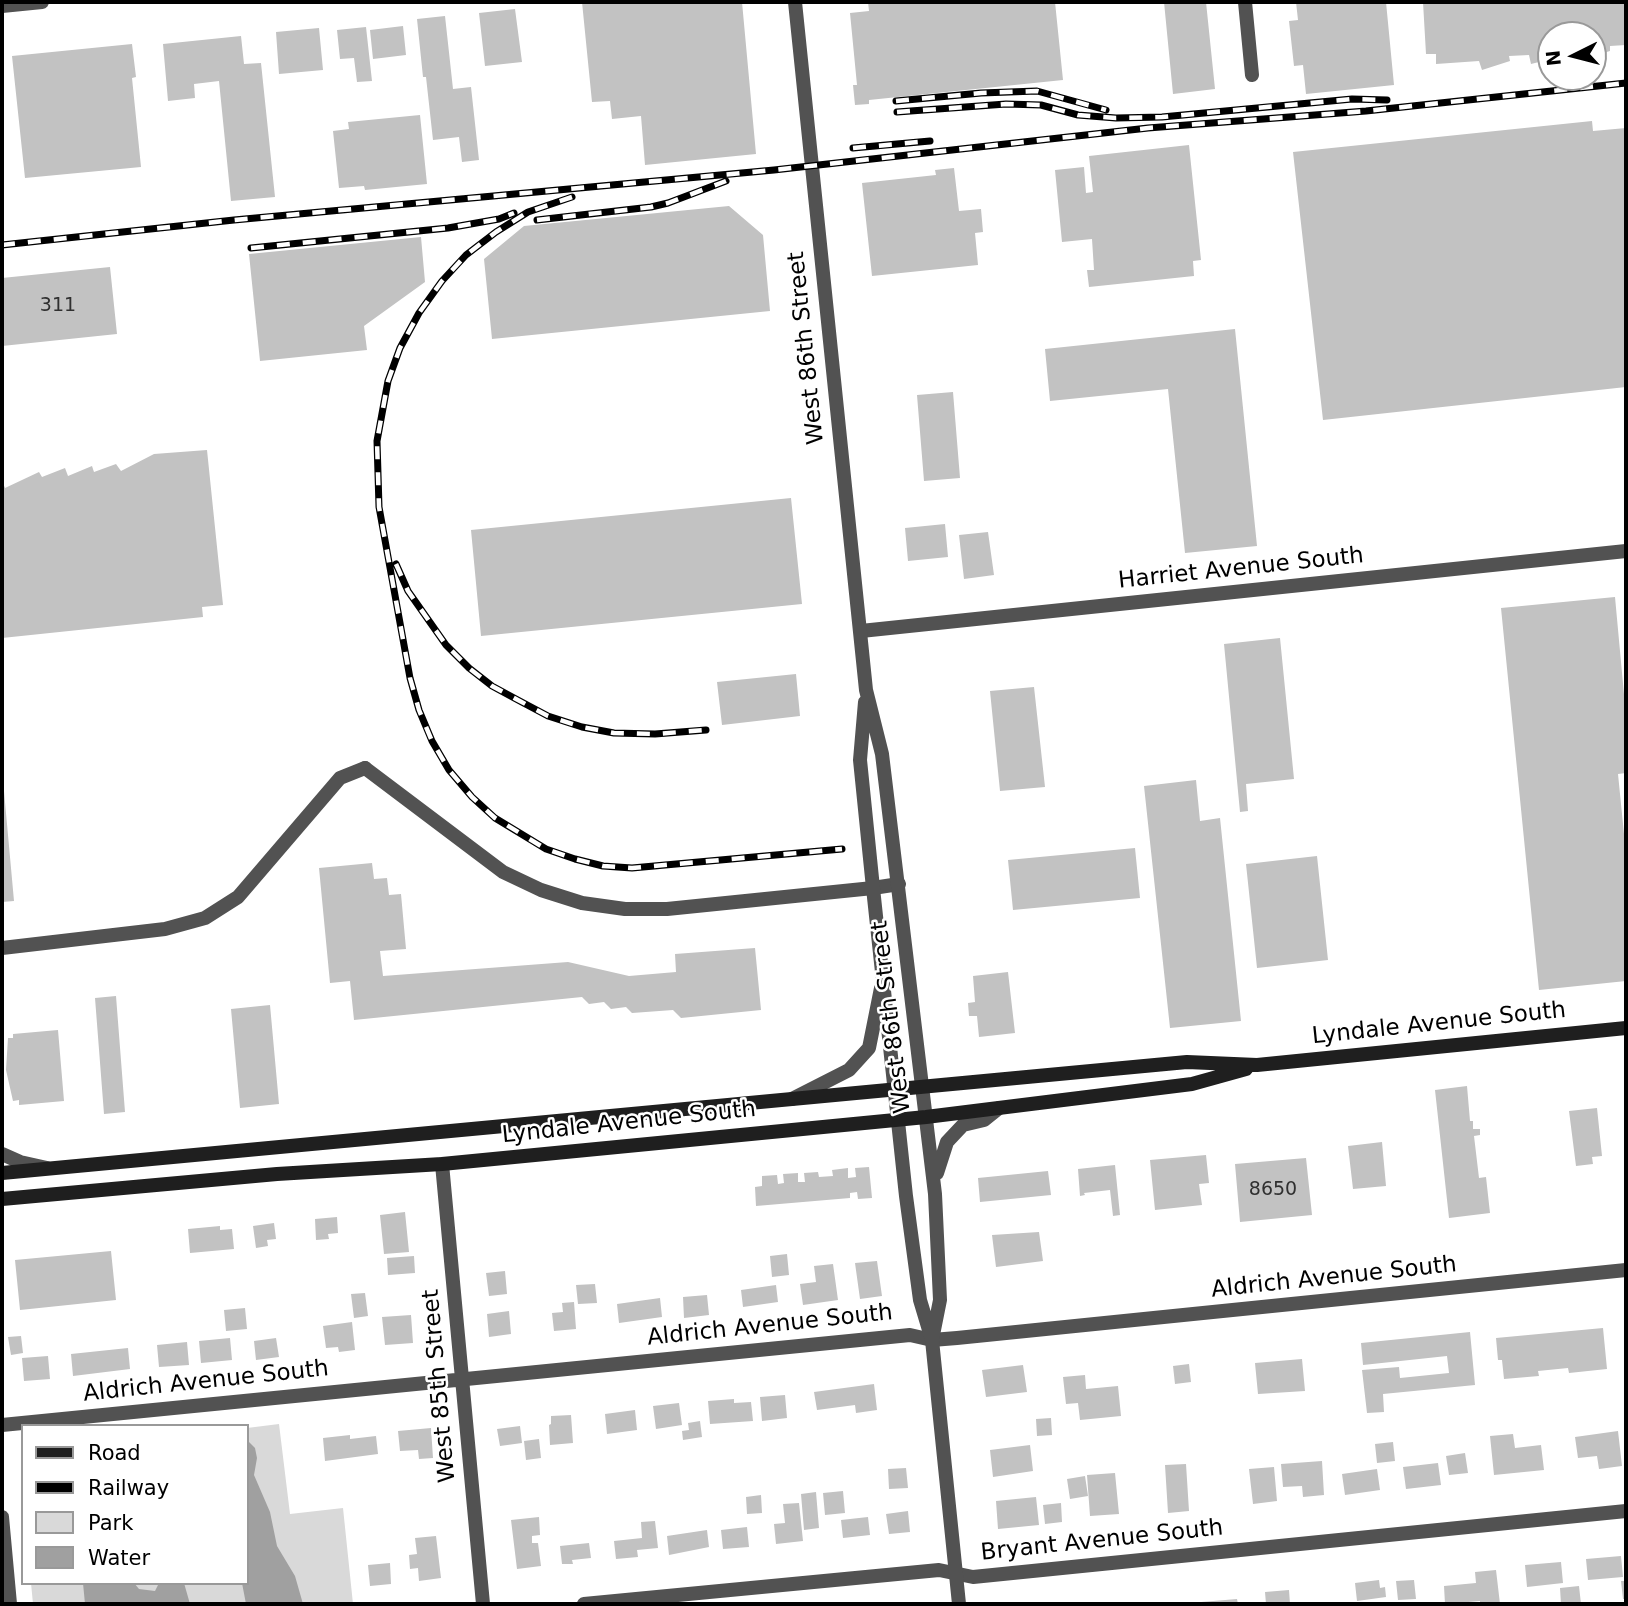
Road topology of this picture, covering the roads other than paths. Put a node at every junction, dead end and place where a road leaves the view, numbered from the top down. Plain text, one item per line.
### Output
1 (42, 2) edge
2 (795, 2) edge
3 (1245, 2) edge
4 (2, 6) edge
5 (1252, 75) dead end
6 (1626, 551) edge
7 (861, 631) junction
8 (866, 690) junction
9 (899, 884) junction
10 (873, 888) junction
11 (2, 948) edge
12 (883, 980) junction
13 (1626, 1028) edge
14 (1257, 1065) junction
15 (923, 1087) junction
16 (895, 1090) junction
17 (790, 1100) junction
18 (999, 1108) junction
19 (926, 1116) junction
20 (898, 1119) junction
21 (2, 1154) edge
22 (442, 1164) junction
23 (51, 1169) junction
24 (2, 1173) edge
25 (934, 1188) junction
26 (2, 1199) edge
27 (1626, 1270) edge
28 (932, 1340) junction
29 (462, 1380) junction
30 (2, 1425) edge
31 (1626, 1511) edge
32 (2, 1517) edge
33 (956, 1573) junction
34 (10, 1604) edge
35 (483, 1604) edge
36 (584, 1604) edge
37 (958, 1604) edge

1 - 4 street
2 - 7 street, West 86th Street
3 - 5 street
6 - 7 street, Harriet Avenue South
7 - 8 street, West 86th Street
8 - 9 street, West 86th Street
8 - 10 street, West 86th Street
9 - 10 street
9 - 15 street, West 86th Street
10 - 11 street
10 - 12 street, West 86th Street
12 - 16 street, West 86th Street
12 - 17 street
13 - 14 main road, Lyndale Avenue South
14 - 15 main road, Lyndale Avenue South
14 - 18 main road, Lyndale Avenue South
15 - 16 main road, Lyndale Avenue South
15 - 19 street, West 86th Street
16 - 17 main road, Lyndale Avenue South
16 - 20 street, West 86th Street
17 - 23 main road, Lyndale Avenue South
18 - 19 main road, Lyndale Avenue South
18 - 25 street
19 - 20 main road, Lyndale Avenue South
19 - 25 street, West 86th Street
20 - 22 main road, Lyndale Avenue South
20 - 28 street, West 86th Street
21 - 23 street
22 - 26 main road, Lyndale Avenue South
22 - 29 street, West 85th Street
23 - 24 main road, Lyndale Avenue South
25 - 28 street, West 86th Street
27 - 28 street, Aldrich Avenue South
28 - 29 street, Aldrich Avenue South
28 - 33 street, West 86th Street
29 - 30 street, Aldrich Avenue South
29 - 35 street, West 85th Street
31 - 33 street, Bryant Avenue South
32 - 34 street
33 - 36 street, Bryant Avenue South
33 - 37 street, West 86th Street

